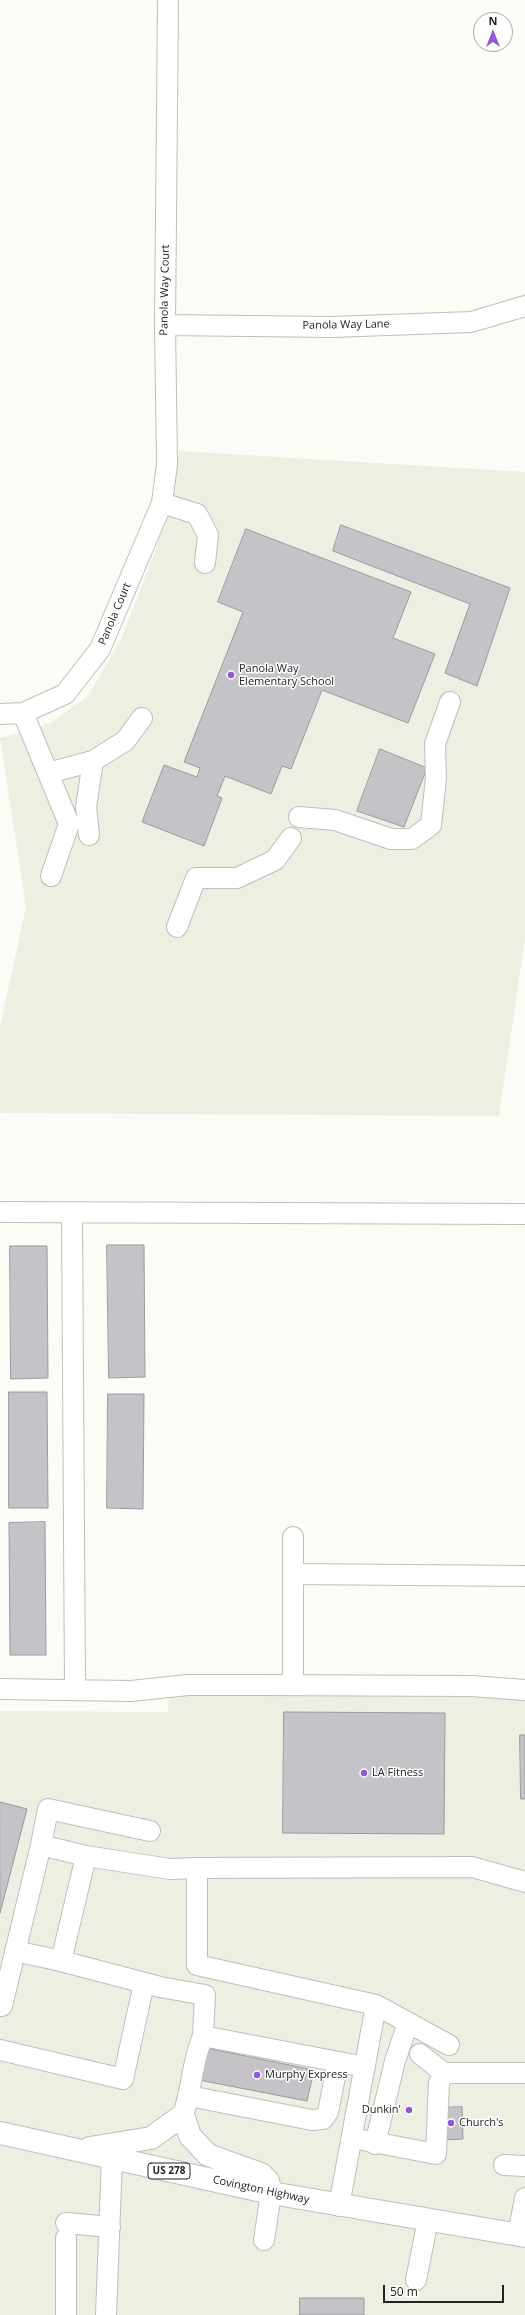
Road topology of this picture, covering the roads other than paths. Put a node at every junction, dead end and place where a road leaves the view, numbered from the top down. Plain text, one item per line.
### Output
1 (168, 0) edge
2 (525, 306) edge
3 (165, 325) junction
4 (162, 503) junction
5 (205, 563) dead end
6 (132, 574) joint
7 (450, 702) dead end
8 (23, 713) junction
9 (0, 714) edge
10 (142, 718) dead end
11 (93, 761) junction
12 (48, 773) junction
13 (299, 817) dead end
14 (90, 835) dead end
15 (291, 838) dead end
16 (51, 876) dead end
17 (177, 927) dead end
18 (0, 1212) edge
19 (72, 1213) junction
20 (525, 1214) edge
21 (293, 1537) dead end
22 (293, 1574) junction
23 (525, 1576) edge
24 (293, 1685) junction
25 (0, 1689) edge
26 (75, 1690) junction
27 (525, 1690) edge
28 (150, 1831) dead end
29 (41, 1845) junction
30 (86, 1856) junction
31 (197, 1868) junction
32 (525, 1882) edge
33 (15, 1951) junction
34 (60, 1961) junction
35 (210, 1968) junction
36 (144, 1983) junction
37 (205, 1996) junction
38 (376, 2005) junction
39 (1, 2010) edge
40 (417, 2028) junction
41 (203, 2036) junction
42 (449, 2045) dead end
43 (0, 2050) edge
44 (420, 2054) junction
45 (395, 2060) junction
46 (338, 2062) junction
47 (365, 2067) junction
48 (444, 2073) junction
49 (525, 2073) edge
50 (186, 2105) junction
51 (0, 2133) edge
52 (352, 2138) junction
53 (376, 2144) junction
54 (74, 2150) junction
55 (112, 2158) junction
56 (504, 2165) dead end
57 (525, 2166) edge
58 (271, 2193) junction
59 (525, 2198) edge
60 (339, 2206) junction
61 (428, 2220) junction
62 (110, 2226) junction
63 (521, 2235) edge
64 (264, 2240) dead end
65 (416, 2280) dead end
66 (66, 2315) edge
67 (106, 2315) edge

1 - 3 street, Panola Way Court
2 - 3 street, Panola Way Lane
3 - 4 street, Panola Way Court
4 - 5 street
4 - 6 street, Panola Way Court
6 - 8 street, Panola Court
7 - 13 street
8 - 9 street, Panola Court
8 - 12 street
10 - 11 street
11 - 12 street
11 - 14 street
12 - 16 street
15 - 17 street
18 - 19 street
19 - 20 street
19 - 26 street
21 - 22 street
22 - 23 street
22 - 24 street
24 - 26 street
24 - 27 street
25 - 26 street
28 - 29 street
29 - 30 street
29 - 33 street
30 - 31 street
30 - 34 street
31 - 32 street
31 - 35 street
33 - 34 street
33 - 39 street
34 - 36 street
35 - 37 street
35 - 38 street
36 - 37 street
36 - 43 street
37 - 41 street
38 - 40 street
38 - 47 street
40 - 42 street
40 - 44 street
40 - 45 street
41 - 46 street
41 - 50 street
44 - 45 street
44 - 48 street
45 - 53 street
46 - 47 street
46 - 50 street
47 - 52 street
48 - 49 street
48 - 53 street
50 - 54 main road
50 - 58 main road
51 - 54 main road, Covington Highway / US 278
52 - 53 street
52 - 60 street
54 - 55 main road, Covington Highway / US 278
55 - 58 main road, Covington Highway / US 278
55 - 62 street
56 - 57 street
58 - 60 main road, Covington Highway / US 278
58 - 64 street
59 - 63 street
60 - 61 main road, Covington Highway / US 278
61 - 63 main road, Covington Highway / US 278
61 - 65 street
62 - 66 street
62 - 67 street

